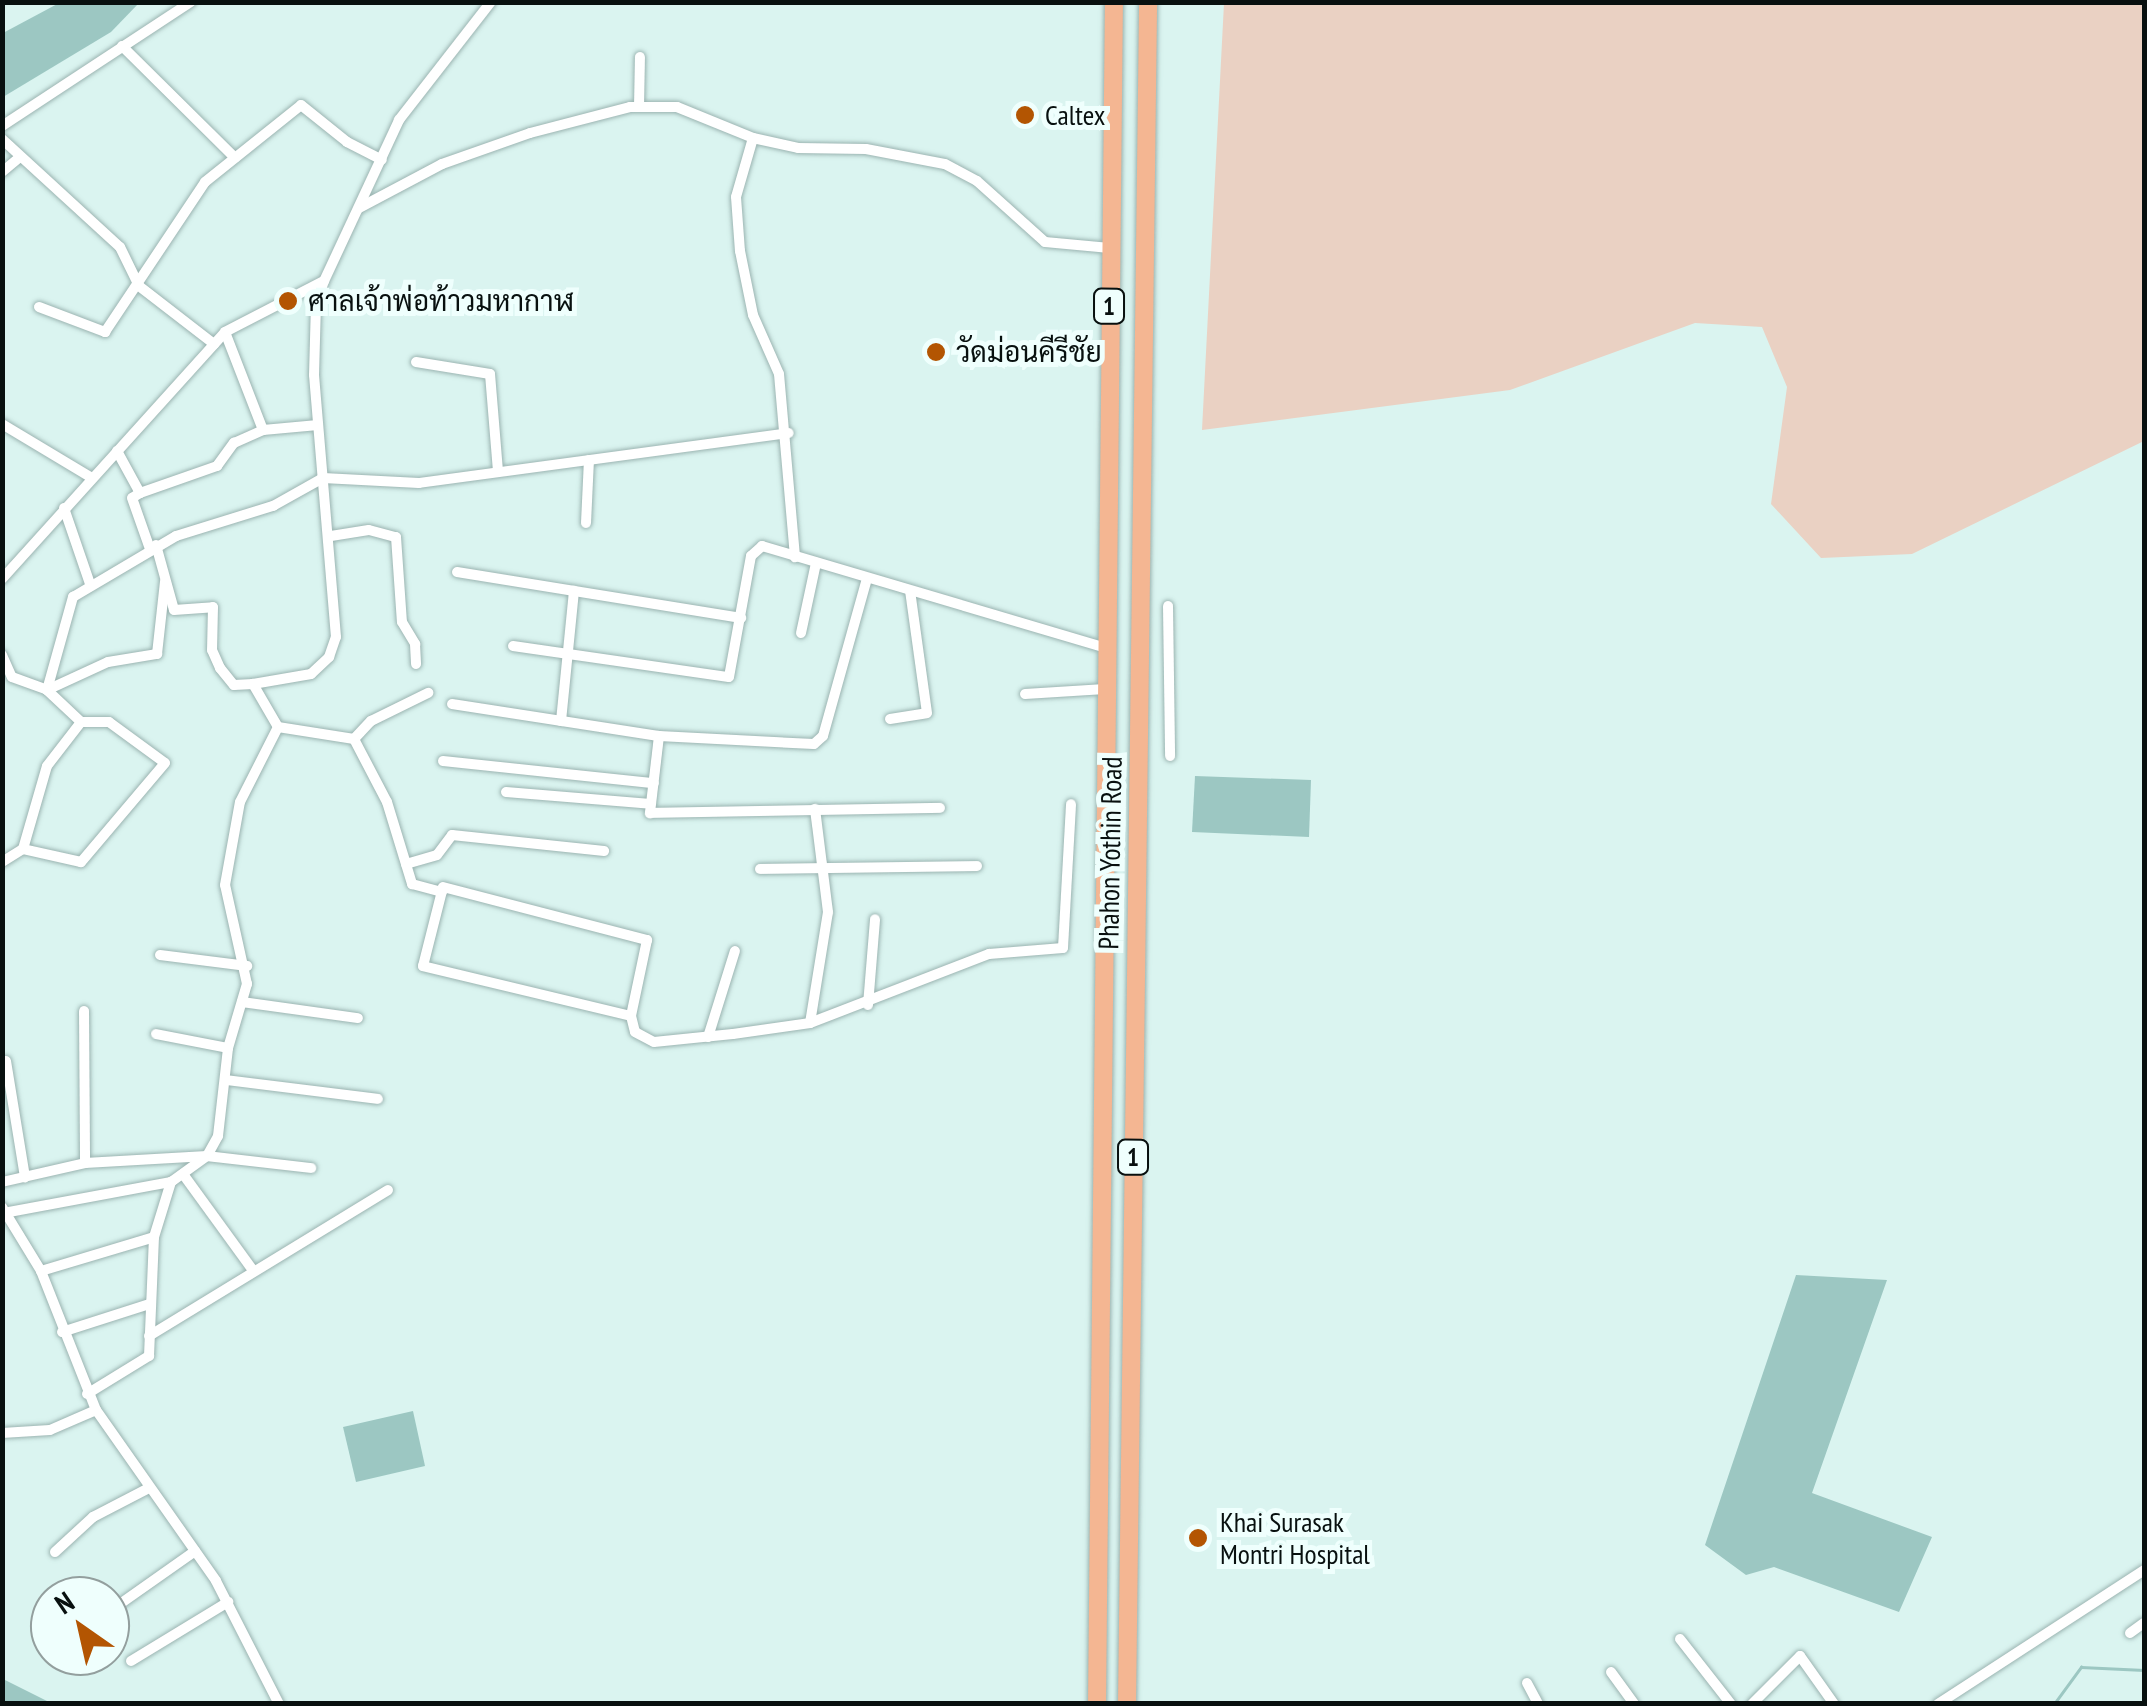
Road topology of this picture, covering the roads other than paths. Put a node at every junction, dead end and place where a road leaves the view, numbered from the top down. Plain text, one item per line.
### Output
1 (191, 2) edge
2 (491, 2) edge
3 (1114, 2) edge
4 (1148, 2) edge
5 (122, 46) junction
6 (640, 58) dead end
7 (639, 107) junction
8 (2, 126) edge
9 (754, 138) junction
10 (2, 139) edge
11 (20, 157) junction
12 (235, 158) junction
13 (382, 160) junction
14 (2, 172) edge
15 (359, 208) junction
16 (1110, 248) junction
17 (324, 281) junction
18 (140, 286) junction
19 (39, 307) dead end
20 (226, 332) junction
21 (214, 344) junction
22 (416, 362) dead end
23 (2, 424) edge
24 (318, 425) junction
25 (263, 430) junction
26 (789, 433) junction
27 (117, 451) junction
28 (589, 460) junction
29 (498, 472) junction
30 (92, 478) junction
31 (323, 478) junction
32 (140, 494) junction
33 (64, 508) junction
34 (586, 523) dead end
35 (331, 536) junction
36 (153, 547) junction
37 (795, 557) junction
38 (816, 563) junction
39 (457, 572) dead end
40 (3, 576) edge
41 (868, 578) junction
42 (166, 580) junction
43 (90, 584) junction
44 (574, 591) junction
45 (910, 591) junction
46 (1168, 606) dead end
47 (1106, 608) junction
48 (1142, 611) junction
49 (740, 618) junction
50 (802, 633) dead end
51 (514, 646) dead end
52 (1106, 648) junction
53 (569, 654) junction
54 (2, 655) edge
55 (416, 664) dead end
56 (253, 684) junction
57 (1104, 689) junction
58 (47, 690) junction
59 (428, 693) dead end
60 (1025, 694) dead end
61 (452, 704) dead end
62 (890, 719) dead end
63 (81, 722) junction
64 (561, 722) junction
65 (278, 727) junction
66 (659, 736) junction
67 (354, 739) junction
68 (1170, 756) dead end
69 (443, 761) dead end
70 (654, 784) junction
71 (506, 792) dead end
72 (651, 804) junction
73 (1071, 804) dead end
74 (940, 808) dead end
75 (816, 809) junction
76 (23, 849) junction
77 (604, 851) dead end
78 (2, 862) edge
79 (406, 864) junction
80 (977, 866) dead end
81 (824, 868) junction
82 (760, 869) dead end
83 (442, 892) junction
84 (874, 918) dead end
85 (735, 951) dead end
86 (160, 954) dead end
87 (247, 966) junction
88 (242, 1002) junction
89 (868, 1005) junction
90 (84, 1011) dead end
91 (631, 1016) junction
92 (358, 1018) dead end
93 (810, 1023) junction
94 (156, 1034) dead end
95 (708, 1036) junction
96 (228, 1048) junction
97 (6, 1061) dead end
98 (226, 1080) junction
99 (378, 1099) dead end
100 (207, 1156) junction
101 (85, 1163) junction
102 (311, 1168) dead end
103 (183, 1174) junction
104 (26, 1177) junction
105 (2, 1182) edge
106 (171, 1182) junction
107 (388, 1190) dead end
108 (6, 1210) edge
109 (154, 1237) junction
110 (252, 1269) junction
111 (41, 1272) junction
112 (149, 1304) junction
113 (62, 1332) junction
114 (149, 1336) junction
115 (87, 1394) junction
116 (96, 1410) junction
117 (2, 1433) edge
118 (149, 1488) junction
119 (195, 1551) junction
120 (55, 1552) dead end
121 (2144, 1570) edge
122 (130, 1597) edge
123 (228, 1602) junction
124 (2144, 1623) edge
125 (2130, 1632) dead end
126 (1680, 1638) dead end
127 (131, 1661) dead end
128 (1611, 1672) dead end
129 (1527, 1684) dead end
130 (1633, 1703) edge
131 (279, 1704) edge
132 (1097, 1704) edge
133 (1127, 1704) edge
134 (1538, 1704) edge
135 (1731, 1704) edge
136 (1752, 1704) edge
137 (1834, 1704) edge
138 (1938, 1704) edge

1 - 5 street
2 - 13 street
3 - 16 highway, Phahon Yothin Road / 1
4 - 48 highway, Phahon Yothin Road / 1
5 - 8 street
5 - 12 street
6 - 7 street
7 - 9 street
7 - 15 street
9 - 16 street
9 - 26 street
10 - 11 street
11 - 14 street
11 - 18 street
12 - 13 street
12 - 18 street
13 - 15 street
15 - 17 street
16 - 47 highway, Phahon Yothin Road / 1
17 - 20 street
17 - 24 street
18 - 19 street
18 - 21 street
20 - 21 street
20 - 25 street
21 - 27 street
22 - 29 street
23 - 30 street
24 - 25 street
24 - 31 street
25 - 32 street
26 - 28 street
26 - 37 street
27 - 30 street
27 - 32 street
28 - 29 street
28 - 34 street
29 - 31 street
30 - 33 street
31 - 35 street
31 - 36 street
32 - 36 street
33 - 40 street
33 - 43 street
35 - 55 street
35 - 56 street
36 - 42 street
36 - 43 street
37 - 38 street
37 - 49 street
38 - 41 street
38 - 50 street
39 - 44 street
41 - 45 street
41 - 66 street
42 - 56 street
42 - 58 street
43 - 58 street
44 - 49 street
44 - 53 street
45 - 52 street
45 - 62 street
46 - 68 street
47 - 48 highway
47 - 52 highway, Phahon Yothin Road / 1
48 - 133 highway, Phahon Yothin Road / 1
49 - 53 street
51 - 53 street
52 - 57 highway, Phahon Yothin Road / 1
53 - 64 street
54 - 58 street
56 - 65 street
57 - 60 street
57 - 132 highway, Phahon Yothin Road / 1
58 - 63 street
59 - 67 street
61 - 64 street
63 - 76 street
63 - 76 street
64 - 66 street
65 - 67 street
65 - 87 street
66 - 70 street
67 - 79 street
69 - 70 street
70 - 72 street
71 - 72 street
72 - 75 street
73 - 89 street
74 - 75 street
75 - 81 street
76 - 78 street
77 - 79 street
79 - 83 street
80 - 81 street
81 - 82 street
81 - 93 street
83 - 91 street
83 - 91 street
84 - 89 street
85 - 95 street
86 - 87 street
87 - 88 street
88 - 92 street
88 - 96 street
89 - 93 street
90 - 101 street
91 - 95 street
93 - 95 street
94 - 96 street
96 - 98 street
97 - 104 street
98 - 99 street
98 - 100 street
100 - 101 street
100 - 102 street
100 - 103 street
101 - 104 street
103 - 106 street
103 - 110 street
104 - 105 street
106 - 108 street
106 - 109 street
107 - 110 street
108 - 111 street
109 - 111 street
109 - 112 street
110 - 114 street
111 - 113 street
112 - 113 street
112 - 114 street
113 - 115 street
114 - 115 street
115 - 116 street
116 - 117 street
116 - 118 street
118 - 119 street
118 - 120 street
119 - 122 street
119 - 123 street
121 - 138 street
123 - 127 street
123 - 131 street
124 - 125 street
126 - 135 street
128 - 130 street
129 - 134 street
136 - 137 street

